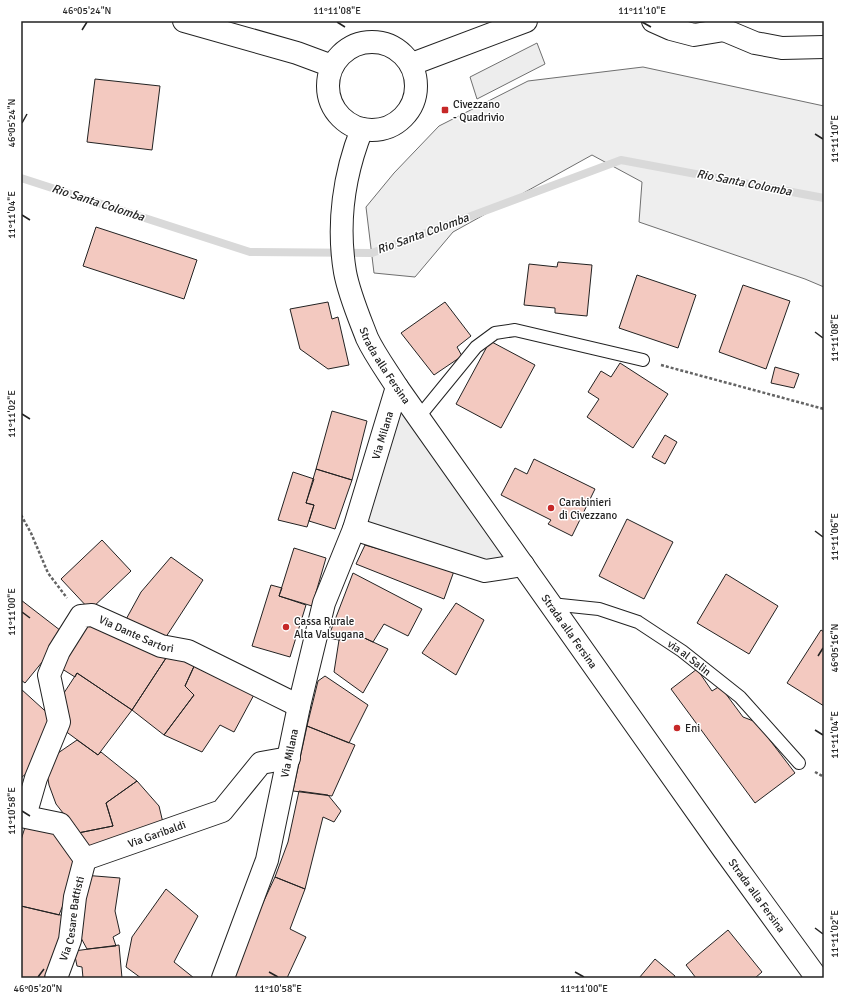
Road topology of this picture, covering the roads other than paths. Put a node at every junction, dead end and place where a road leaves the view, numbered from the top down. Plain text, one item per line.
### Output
1 (184, 21) edge
2 (526, 21) edge
3 (653, 21) edge
4 (721, 26) edge
5 (824, 47) edge
6 (412, 64) junction
7 (332, 66) junction
8 (362, 129) junction
9 (643, 360) road end
10 (397, 387) junction
11 (418, 418) junction
12 (354, 529) junction
13 (523, 565) junction
14 (551, 604) junction
15 (299, 706) junction
16 (289, 758) junction
17 (798, 763) dead end
18 (23, 816) edge
19 (85, 859) junction
20 (56, 978) edge
21 (223, 978) edge
22 (817, 978) edge

1 - 7 street
2 - 6 street
3 - 4 street
4 - 5 street
6 - 7 street
6 - 8 street
7 - 8 street
8 - 10 street, Strada alla Fersina
9 - 11 lane
10 - 11 street, Strada alla Fersina
10 - 12 street, Via Milana
11 - 13 street, Strada alla Fersina
12 - 13 street
12 - 15 street, Via Milana
13 - 14 street, Strada alla Fersina
14 - 17 lane, via al Salin
14 - 22 street, Strada alla Fersina
15 - 16 street, Via Milana
15 - 18 street, Via Dante Sartori
16 - 19 street, Via Garibaldi
16 - 21 street, Via Milana
18 - 19 street
19 - 20 street, Via Cesare Battisti

